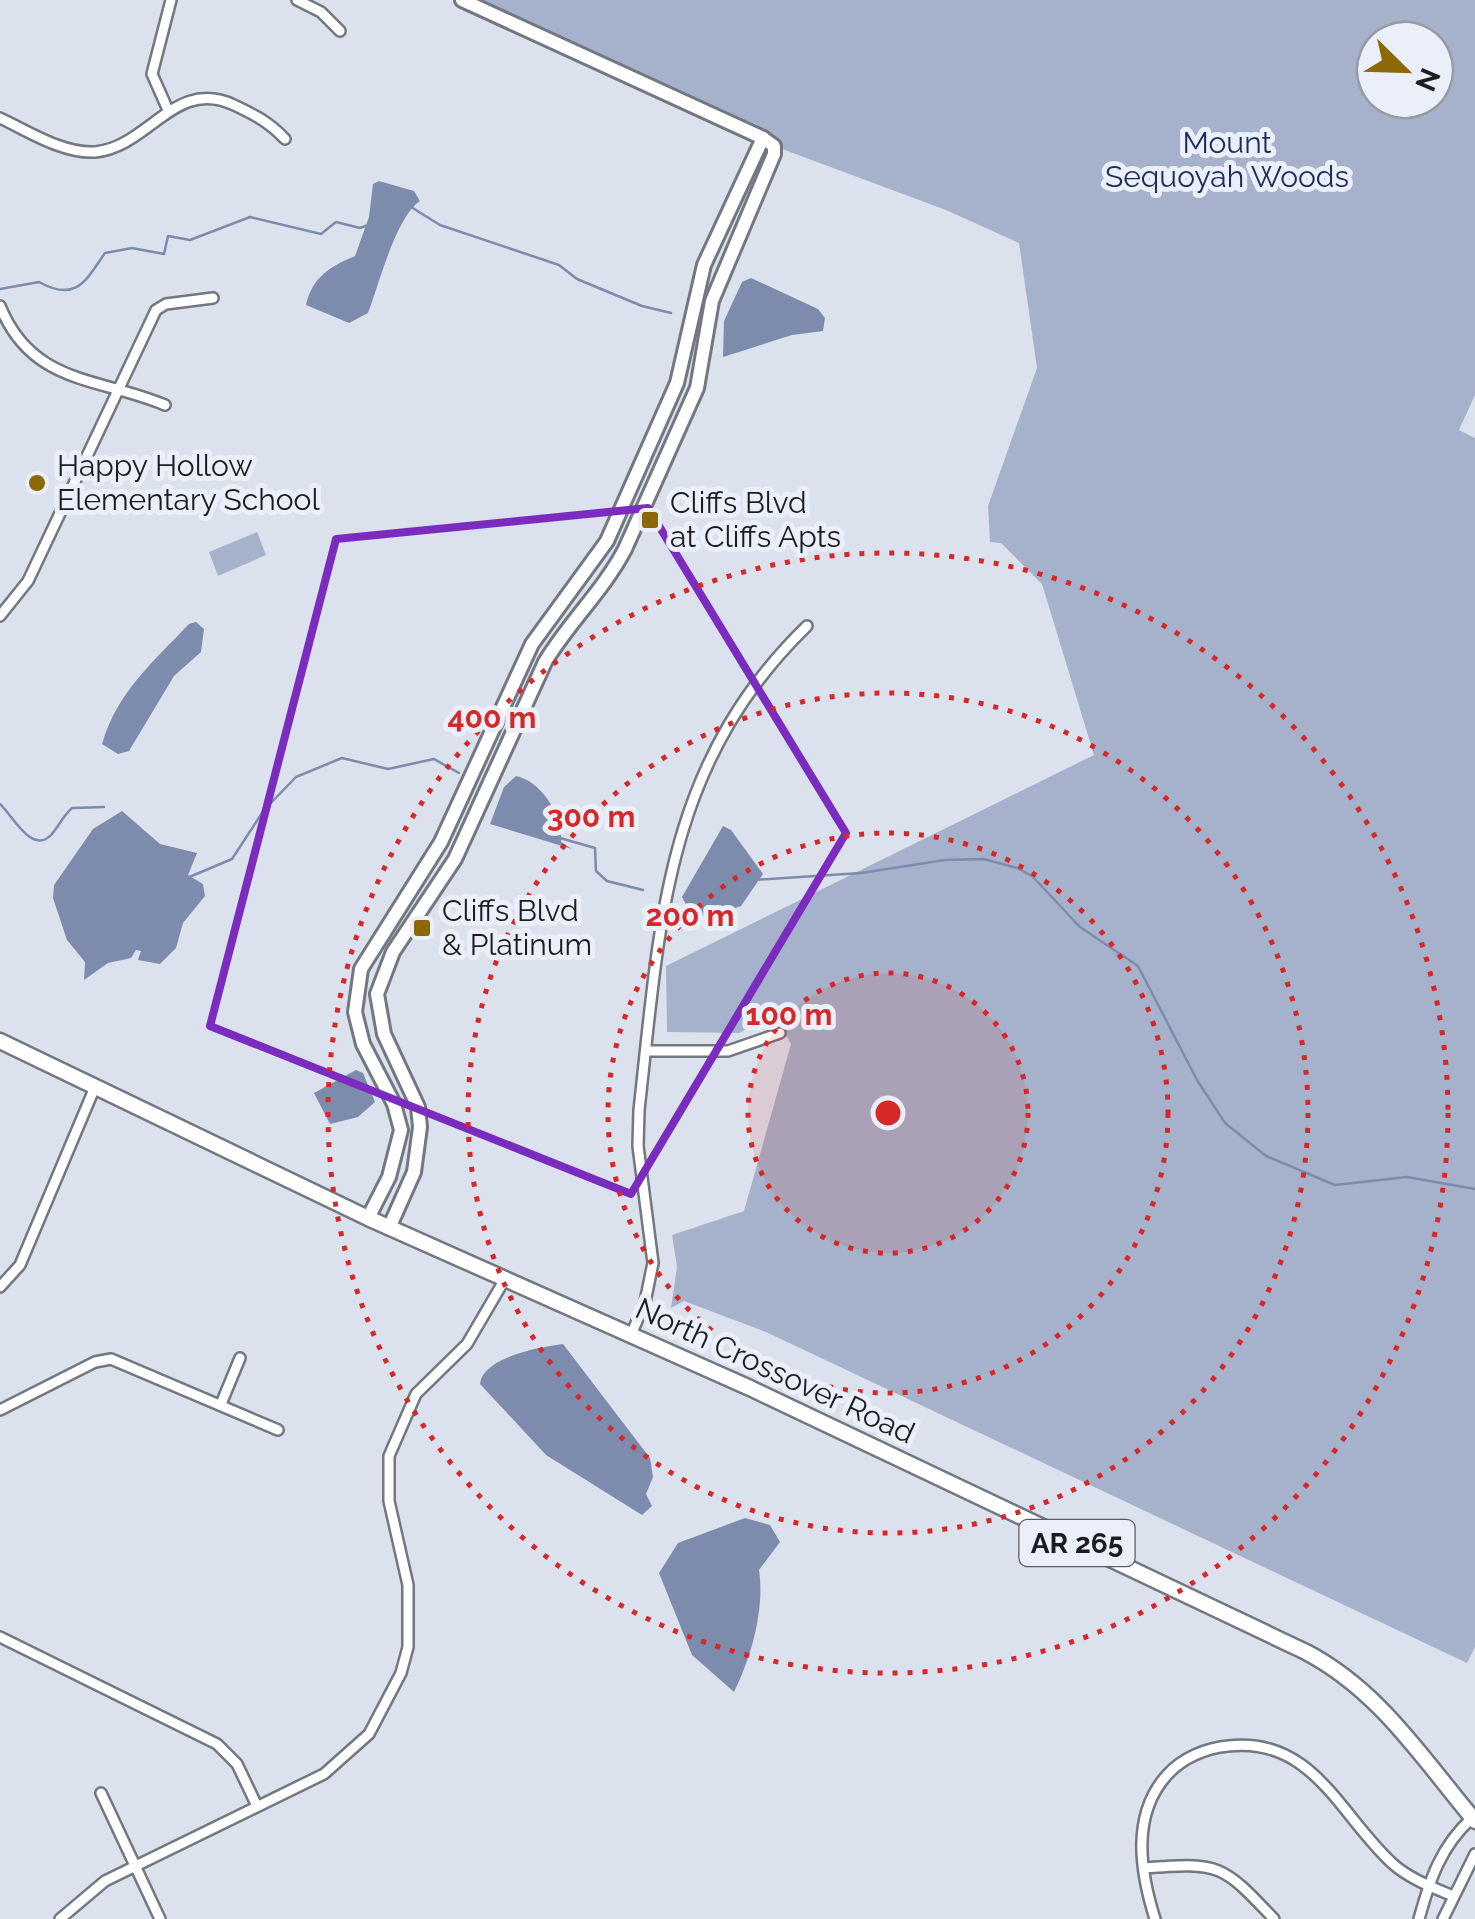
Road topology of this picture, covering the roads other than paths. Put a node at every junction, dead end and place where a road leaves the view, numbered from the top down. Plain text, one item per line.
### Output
1 (171, 0) edge
2 (297, 0) edge
3 (462, 0) edge
4 (340, 30) dead end
5 (168, 110) junction
6 (0, 118) edge
7 (763, 138) junction
8 (285, 140) dead end
9 (701, 273) junction
10 (719, 280) junction
11 (213, 298) dead end
12 (0, 306) edge
13 (117, 390) junction
14 (166, 405) dead end
15 (0, 616) edge
16 (807, 626) dead end
17 (780, 1033) dead end
18 (0, 1041) edge
19 (646, 1051) junction
20 (96, 1088) junction
21 (368, 1218) junction
22 (389, 1228) junction
23 (505, 1279) junction
24 (0, 1287) edge
25 (632, 1335) junction
26 (240, 1358) dead end
27 (221, 1404) junction
28 (0, 1410) edge
29 (278, 1430) dead end
30 (0, 1637) edge
31 (101, 1793) dead end
32 (257, 1806) junction
33 (1474, 1819) edge
34 (1475, 1854) edge
35 (133, 1866) junction
36 (1144, 1868) junction
37 (1428, 1885) junction
38 (1453, 1896) junction
39 (60, 1919) edge
40 (160, 1919) edge
41 (1155, 1919) edge
42 (1274, 1919) edge
43 (1419, 1919) edge
44 (1444, 1919) edge

1 - 5 street
2 - 4 street
3 - 7 street
5 - 6 street
5 - 8 street
7 - 9 street
7 - 10 street
9 - 10 street
9 - 21 street
10 - 22 street
11 - 13 street
12 - 13 street
13 - 14 street
13 - 15 street
16 - 19 street
17 - 19 street
18 - 20 main road, North Crossover Road / AR 265
19 - 25 street
20 - 21 main road, North Crossover Road / AR 265
20 - 24 street
21 - 22 main road, North Crossover Road / AR 265
22 - 23 main road, North Crossover Road / AR 265
23 - 25 main road, North Crossover Road / AR 265
23 - 32 street
25 - 33 main road, North Crossover Road / AR 265
26 - 27 street
27 - 28 street
27 - 29 street
30 - 32 street
31 - 35 street
32 - 35 street
33 - 37 street
34 - 38 street
35 - 39 street
35 - 40 street
36 - 37 street
36 - 41 street
36 - 42 street
37 - 38 street
37 - 43 street
38 - 44 street

